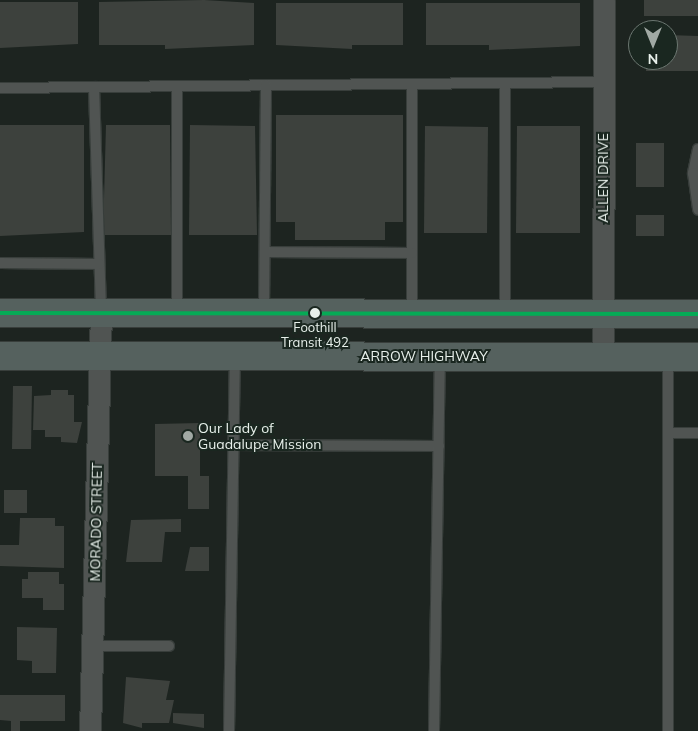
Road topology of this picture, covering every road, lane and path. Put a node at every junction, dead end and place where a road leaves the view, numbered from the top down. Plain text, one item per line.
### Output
1 (604, 0) edge
2 (506, 82) junction
3 (602, 82) junction
4 (412, 84) junction
5 (266, 85) junction
6 (177, 86) junction
7 (94, 87) junction
8 (0, 88) edge
9 (698, 149) edge
10 (698, 210) edge
11 (265, 252) junction
12 (412, 253) junction
13 (0, 263) edge
14 (100, 264) junction
15 (177, 312) junction
16 (264, 312) junction
17 (412, 312) junction
18 (0, 313) edge
19 (506, 313) junction
20 (603, 313) junction
21 (101, 314) junction
22 (698, 314) edge
23 (100, 355) junction
24 (235, 355) junction
25 (0, 356) edge
26 (440, 356) junction
27 (603, 357) junction
28 (668, 357) junction
29 (698, 357) edge
30 (668, 433) junction
31 (698, 433) edge
32 (234, 445) junction
33 (439, 446) junction
34 (92, 646) junction
35 (169, 646) dead end
36 (90, 731) edge
37 (229, 731) edge
38 (434, 731) edge
39 (668, 731) edge

1 - 3 street, ALLEN DRIVE
2 - 3 lane
2 - 4 lane
2 - 19 lane
3 - 20 street, ALLEN DRIVE
4 - 5 lane
4 - 12 lane
5 - 6 lane
5 - 11 lane
6 - 7 lane
6 - 15 lane
7 - 8 lane
7 - 14 lane
9 - 10 lane
11 - 12 lane
11 - 16 lane
12 - 17 lane
13 - 14 lane
14 - 21 lane
15 - 16 main road
15 - 21 main road
16 - 17 main road
17 - 19 main road
18 - 21 main road
19 - 20 main road
20 - 22 main road
20 - 27 street, ALLEN DRIVE
21 - 23 street, MORADO STREET
23 - 24 main road, ARROW HIGHWAY
23 - 25 main road, ARROW HIGHWAY
23 - 34 street, MORADO STREET
24 - 26 main road, ARROW HIGHWAY
24 - 32 lane
26 - 27 main road, ARROW HIGHWAY
26 - 33 lane
27 - 28 main road, ARROW HIGHWAY
28 - 29 main road, ARROW HIGHWAY
28 - 30 lane
30 - 31 lane
30 - 39 lane
32 - 33 lane
32 - 37 lane
33 - 38 lane
34 - 35 lane
34 - 36 street, MORADO STREET

